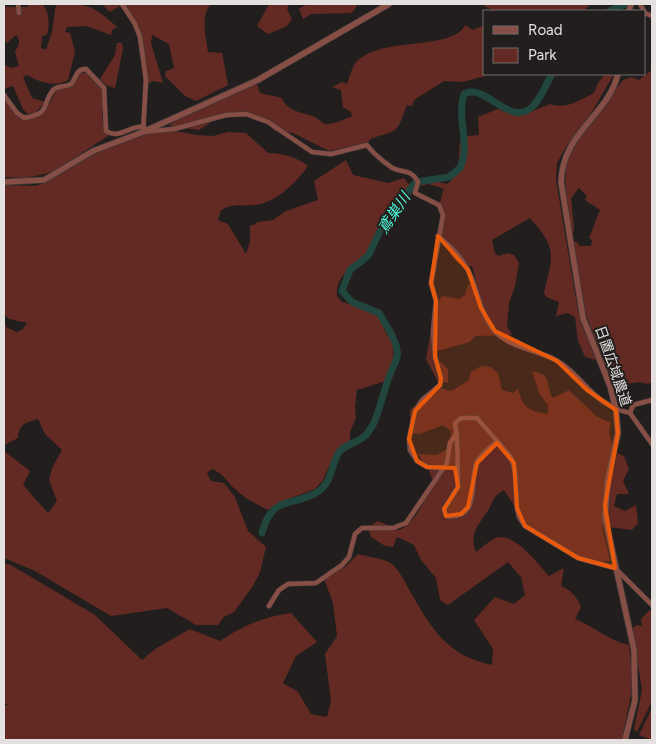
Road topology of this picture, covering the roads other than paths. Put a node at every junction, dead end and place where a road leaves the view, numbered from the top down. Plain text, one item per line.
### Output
1 (18, 4) edge
2 (122, 4) edge
3 (389, 4) edge
4 (19, 13) dead end
5 (617, 75) edge
6 (4, 95) edge
7 (143, 130) junction
8 (4, 182) edge
9 (438, 236) junction
10 (652, 400) edge
11 (616, 410) junction
12 (630, 413) junction
13 (457, 433) junction
14 (496, 442) junction
15 (652, 444) edge
16 (443, 468) junction
17 (615, 568) junction
18 (652, 605) edge
19 (269, 606) dead end
20 (625, 740) edge

1 - 4 street
2 - 7 street
3 - 7 street
5 - 11 street, 日置広域農道
6 - 7 street
7 - 8 street
7 - 9 street
9 - 11 street
9 - 16 street
10 - 12 street
11 - 12 street
11 - 17 street, 日置広域農道
12 - 15 street
13 - 14 street
13 - 14 street
13 - 16 street
14 - 17 street
16 - 19 street
17 - 18 street
17 - 20 street, 日置広域農道

